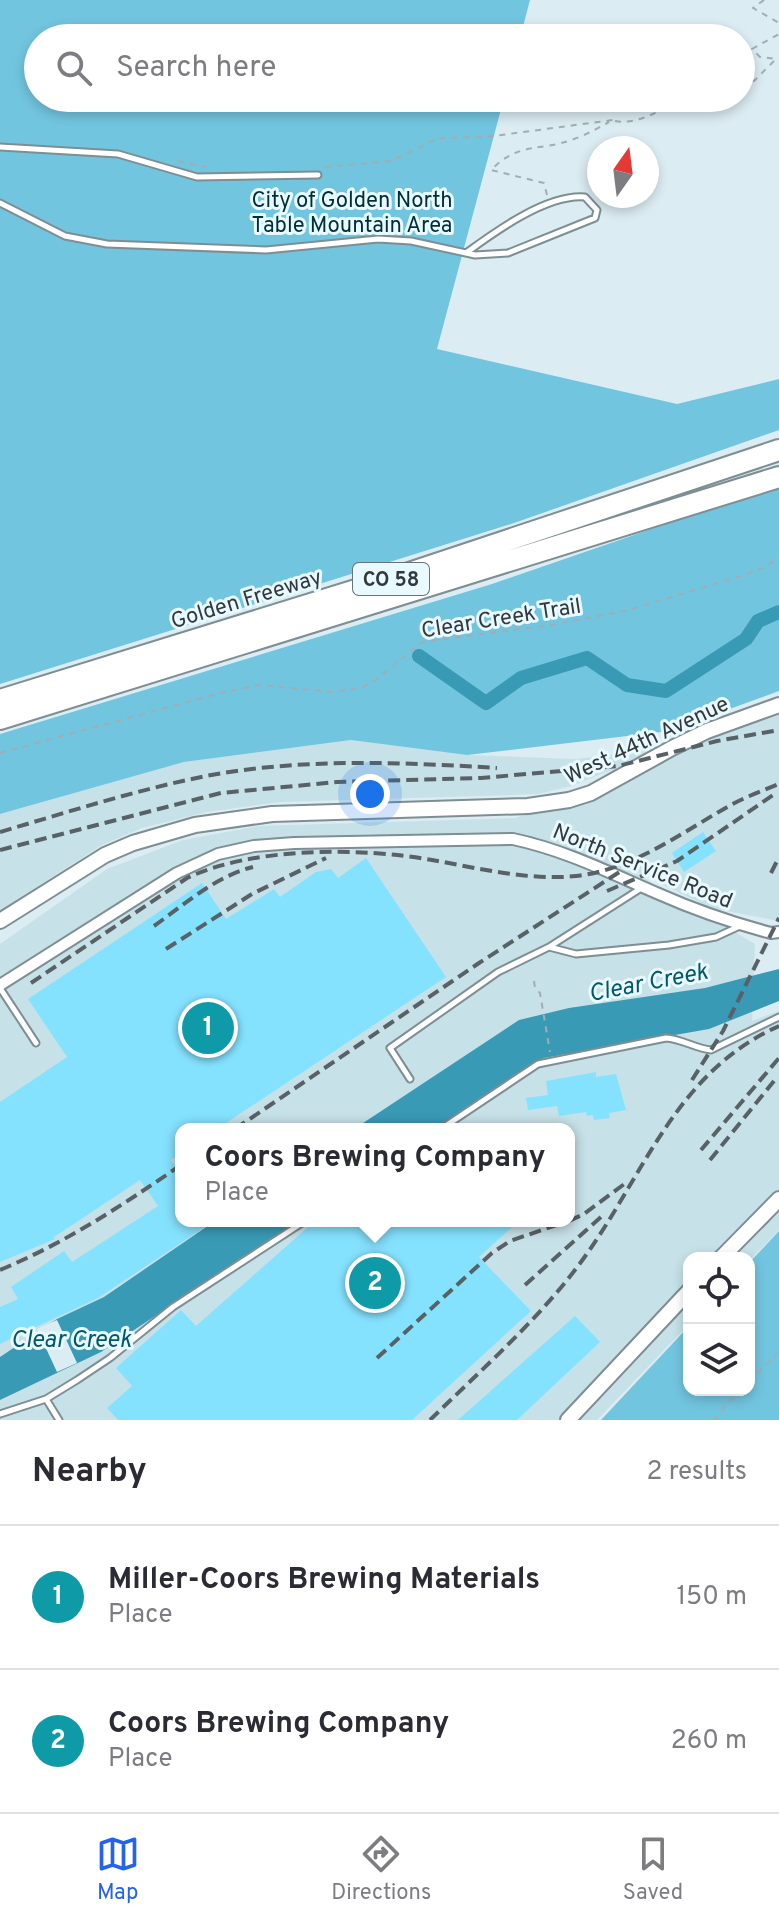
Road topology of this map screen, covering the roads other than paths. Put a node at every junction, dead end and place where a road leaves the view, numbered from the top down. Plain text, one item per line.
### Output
1 (0, 147) edge
2 (318, 175) dead end
3 (0, 203) edge
4 (466, 253) junction
5 (779, 450) edge
6 (779, 477) edge
7 (0, 700) edge
8 (779, 705) edge
9 (0, 719) edge
10 (644, 887) junction
11 (0, 921) edge
12 (743, 925) junction
13 (779, 932) edge
14 (549, 947) junction
15 (0, 987) edge
16 (779, 1017) edge
17 (36, 1043) dead end
18 (410, 1079) dead end
19 (450, 1123) edge
20 (779, 1199) edge
21 (296, 1227) edge
22 (727, 1252) edge
23 (683, 1297) edge
24 (46, 1399) junction
25 (0, 1414) edge
26 (59, 1420) edge
27 (568, 1420) edge

1 - 2 lane
3 - 4 lane
4 - 4 lane
5 - 7 highway, Golden Freeway / CO 58
6 - 9 highway, Golden Freeway / CO 58
8 - 11 street, West 44th Avenue
10 - 12 street, North Service Road
10 - 14 lane
10 - 15 street, North Service Road
12 - 13 street, North Service Road
12 - 14 lane
14 - 18 lane
15 - 17 lane
16 - 19 lane
20 - 22 street
21 - 24 lane
23 - 27 street
24 - 25 lane
24 - 26 lane

